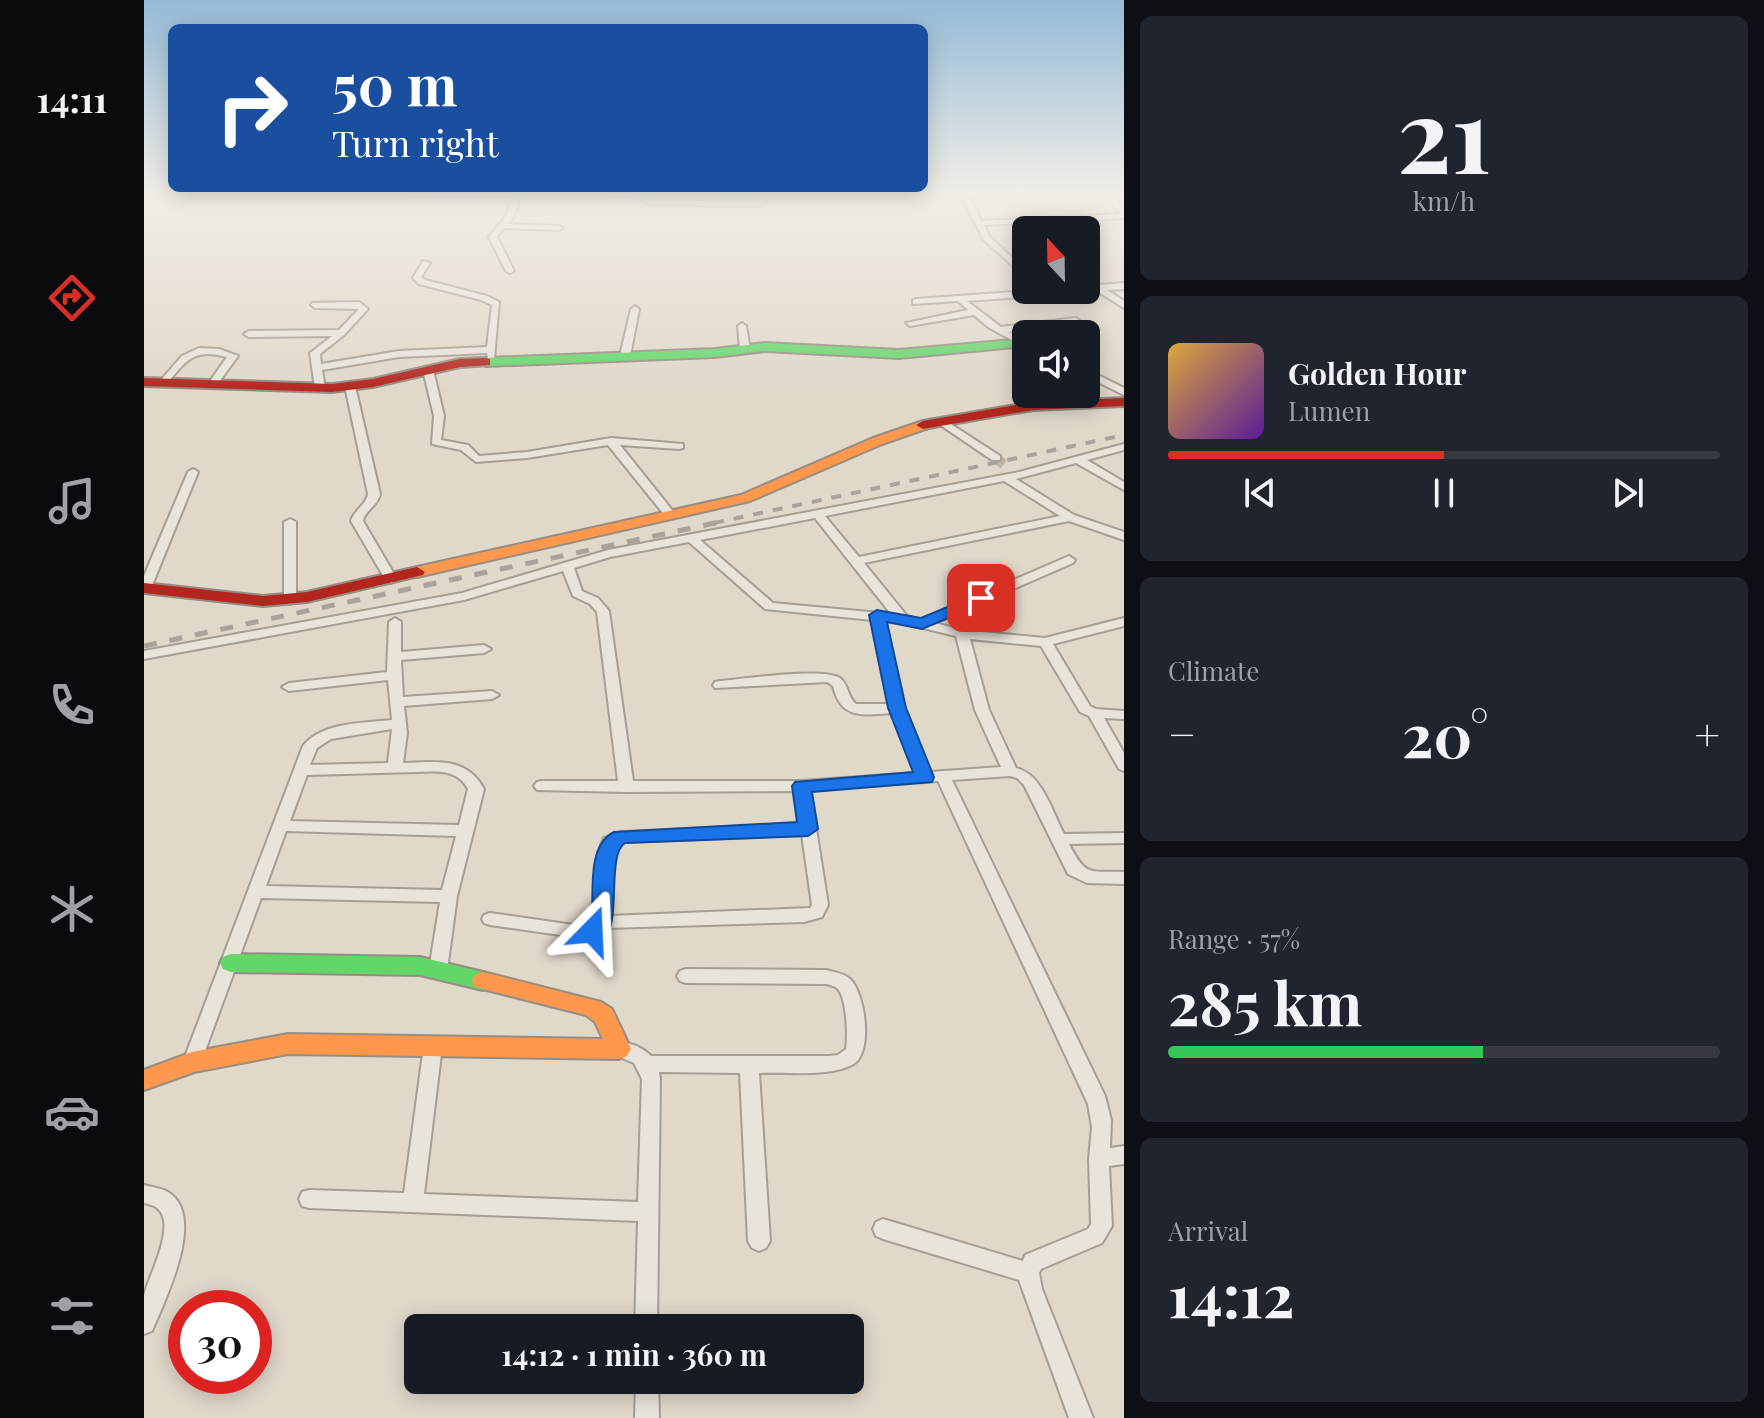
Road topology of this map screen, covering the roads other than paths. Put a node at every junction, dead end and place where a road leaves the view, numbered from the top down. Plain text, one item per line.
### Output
1 (505, 260) edge
2 (426, 263) dead end
3 (510, 271) dead end
4 (1124, 286) edge
5 (1100, 289) joint
6 (1012, 294) edge
7 (959, 298) junction
8 (916, 302) dead end
9 (315, 305) dead end
10 (1124, 305) edge
11 (635, 309) dead end
12 (974, 312) junction
13 (910, 323) dead end
14 (742, 326) dead end
15 (1012, 329) edge
16 (1000, 330) junction
17 (341, 333) junction
18 (249, 334) dead end
19 (1012, 337) edge
20 (1012, 345) edge
21 (745, 349) junction
22 (491, 356) junction
23 (625, 356) junction
24 (316, 368) junction
25 (428, 370) junction
26 (1100, 379) edge
27 (144, 382) edge
28 (163, 383) junction
29 (213, 384) junction
30 (350, 386) junction
31 (320, 388) junction
32 (1124, 392) edge
33 (1124, 402) edge
34 (943, 422) junction
35 (611, 441) junction
36 (679, 446) dead end
37 (1124, 447) edge
38 (996, 458) tunnel mouth
39 (1077, 459) junction
40 (193, 472) dead end
41 (1006, 472) junction
42 (1124, 487) edge
43 (818, 514) junction
44 (670, 515) junction
45 (1070, 517) junction
46 (290, 522) dead end
47 (1124, 536) edge
48 (691, 538) junction
49 (1069, 560) dead end
50 (856, 561) junction
51 (567, 566) junction
52 (391, 579) junction
53 (145, 588) edge
54 (290, 600) junction
55 (877, 615) junction
56 (902, 619) junction
57 (395, 622) dead end
58 (1124, 622) edge
59 (922, 624) junction
60 (962, 634) junction
61 (1045, 642) junction
62 (484, 649) dead end
63 (144, 655) edge
64 (394, 657) junction
65 (394, 675) junction
66 (720, 685) dead end
67 (289, 687) dead end
68 (492, 695) dead end
69 (397, 702) junction
70 (897, 708) junction
71 (1094, 713) junction
72 (1124, 715) edge
73 (399, 724) junction
74 (1124, 766) edge
75 (395, 768) junction
76 (302, 770) junction
77 (1010, 771) junction
78 (934, 777) junction
79 (542, 786) dead end
80 (802, 786) junction
81 (626, 787) junction
82 (281, 826) junction
83 (808, 829) junction
84 (466, 831) junction
85 (1124, 838) edge
86 (1060, 839) junction
87 (1124, 878) edge
88 (257, 892) junction
89 (449, 896) junction
90 (490, 919) dead end
91 (603, 922) junction
92 (231, 963) junction
93 (438, 970) junction
94 (686, 976) dead end
95 (433, 1046) junction
96 (619, 1049) junction
97 (192, 1062) junction
98 (648, 1064) junction
99 (749, 1065) junction
100 (144, 1080) edge
101 (1124, 1155) edge
102 (1099, 1159) junction
103 (144, 1194) edge
104 (309, 1199) dead end
105 (413, 1203) junction
106 (648, 1212) junction
107 (883, 1229) dead end
108 (759, 1241) dead end
109 (1028, 1273) junction
110 (646, 1314) edge
111 (144, 1323) edge
112 (647, 1394) edge
113 (647, 1418) edge
114 (1081, 1418) edge

1 - 3 street
2 - 22 street
4 - 5 street
5 - 10 street
6 - 7 street
7 - 8 street
7 - 12 street
9 - 17 street
11 - 23 street
12 - 13 street
12 - 16 street
14 - 21 street
15 - 16 street
16 - 19 street
17 - 18 street
17 - 24 street
20 - 21 street
21 - 23 street
22 - 23 street
22 - 24 street
22 - 25 street
24 - 31 street
25 - 30 street
25 - 35 street
26 - 32 street
27 - 28 street
28 - 29 street
28 - 29 street
29 - 31 street
30 - 31 street
30 - 52 street
33 - 34 street
34 - 38 street
34 - 44 street
35 - 36 street
35 - 44 street
37 - 39 street
39 - 41 street
39 - 42 street
40 - 53 street
41 - 43 street
41 - 45 street
43 - 48 street
43 - 50 street
44 - 52 street
45 - 47 street
45 - 50 street
46 - 54 street
48 - 51 street
48 - 55 street
49 - 59 street
50 - 56 street
51 - 63 street
51 - 81 street
52 - 54 street
53 - 54 street
55 - 56 street
55 - 70 street
56 - 59 street
57 - 64 street
58 - 61 street
59 - 60 street
60 - 61 street
60 - 77 street
61 - 71 street
62 - 64 street
64 - 65 street
65 - 67 street
65 - 69 street
66 - 70 street
68 - 69 street
69 - 73 street
70 - 78 street
71 - 72 street
71 - 74 street
73 - 75 street
73 - 76 street
75 - 76 street
75 - 84 street
76 - 82 street
77 - 78 street
77 - 86 street
78 - 80 street
78 - 102 street
79 - 81 street
80 - 81 street
80 - 83 street
82 - 84 street
82 - 88 street
83 - 91 street
83 - 91 street
84 - 89 street
85 - 86 street
86 - 87 street
88 - 89 street
88 - 92 street
89 - 93 street
90 - 91 street
92 - 93 street
92 - 97 street
93 - 96 street
94 - 99 street
95 - 96 street
95 - 97 street
95 - 105 street
96 - 98 street
97 - 100 street
98 - 99 street
98 - 106 street
99 - 108 street
101 - 102 street
102 - 109 street
103 - 111 street
104 - 105 street
105 - 106 street
106 - 110 street
107 - 109 street
109 - 114 street
112 - 113 street

